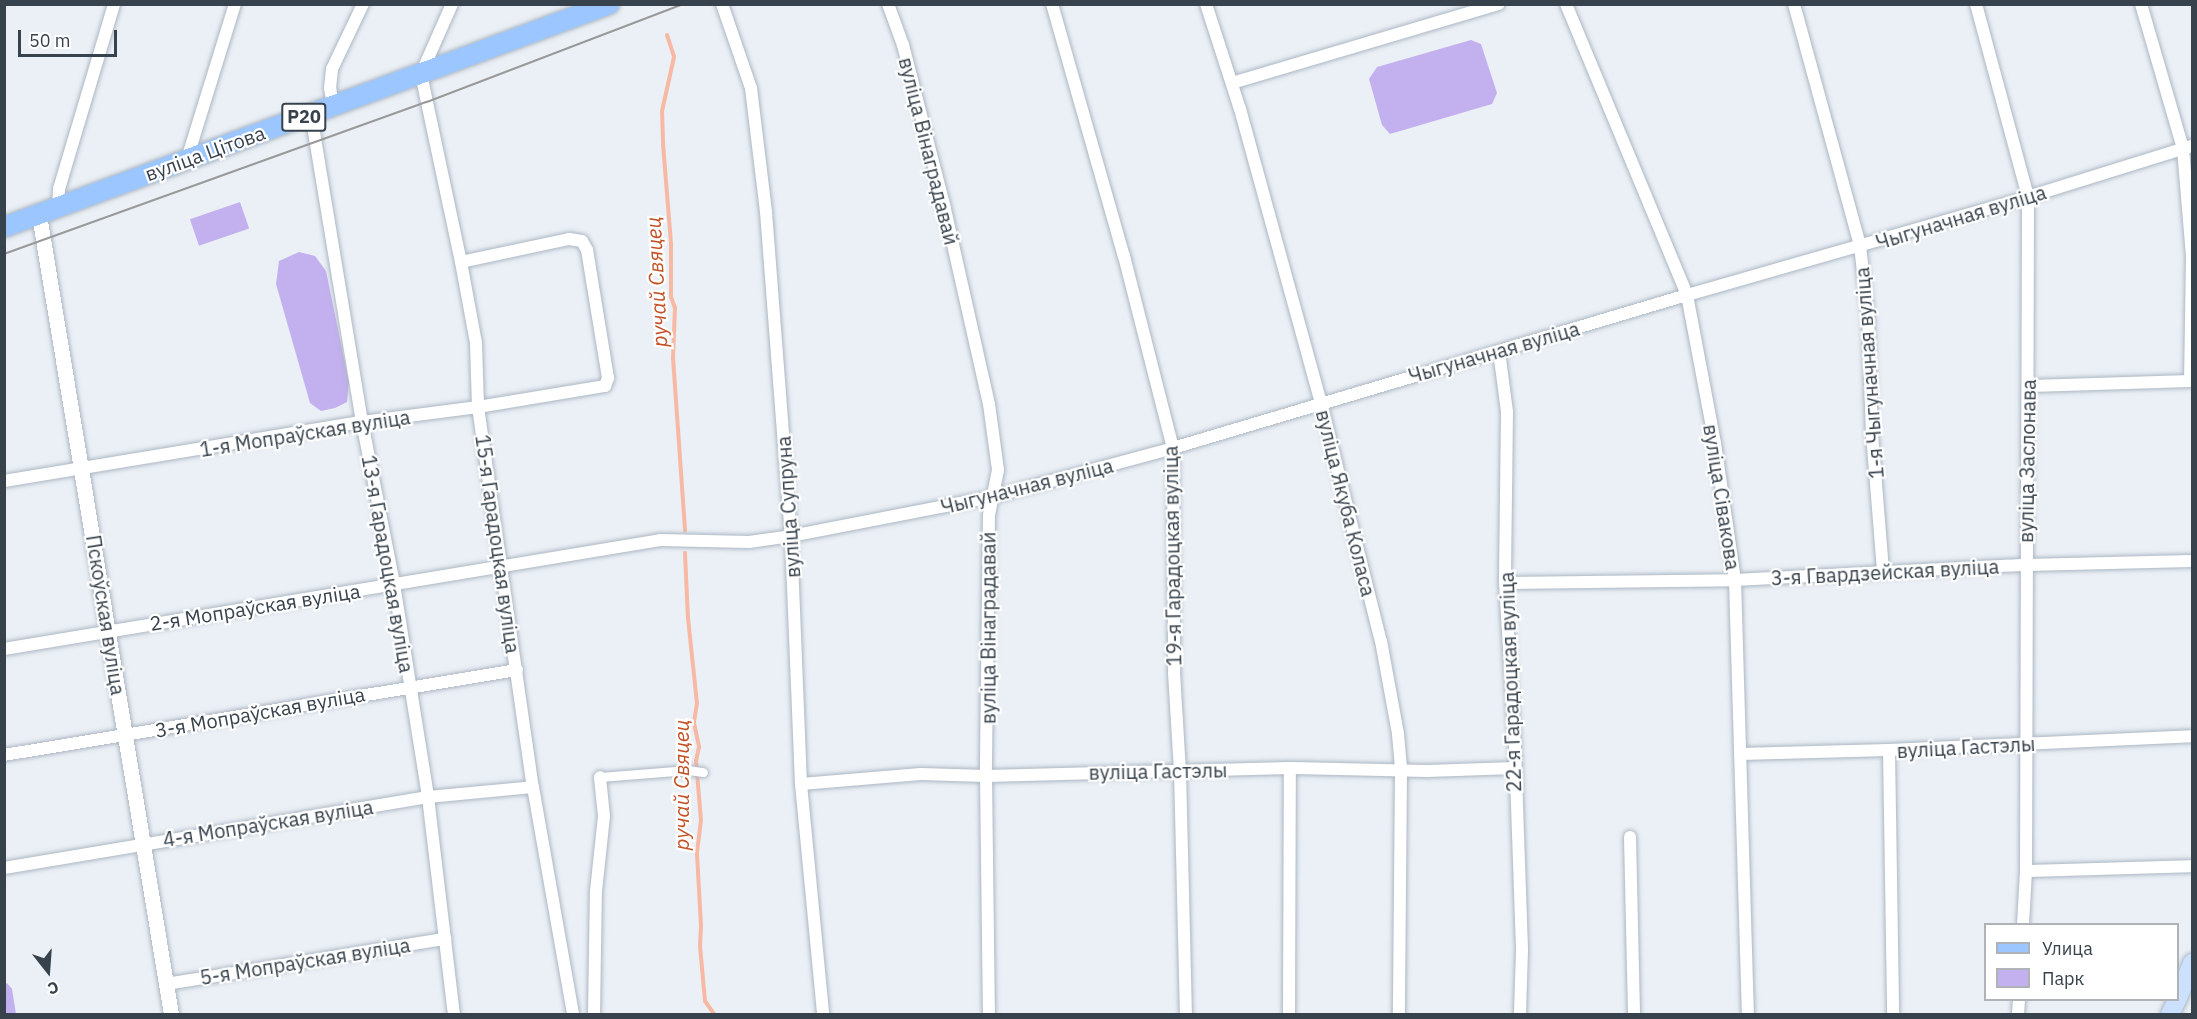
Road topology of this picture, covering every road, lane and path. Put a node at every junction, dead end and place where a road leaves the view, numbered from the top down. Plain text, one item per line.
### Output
1 (114, 4) edge
2 (235, 4) edge
3 (363, 4) edge
4 (452, 4) edge
5 (609, 4) edge
6 (722, 4) edge
7 (888, 4) edge
8 (1052, 4) edge
9 (1206, 4) edge
10 (1499, 4) edge
11 (1566, 4) edge
12 (1794, 4) edge
13 (1976, 4) edge
14 (2141, 4) edge
15 (421, 74) junction
16 (1232, 83) junction
17 (333, 106) junction
18 (311, 114) junction
19 (2188, 147) edge
20 (187, 159) junction
21 (2028, 197) junction
22 (58, 208) junction
23 (39, 215) junction
24 (4, 228) edge
25 (1860, 246) junction
26 (461, 262) junction
27 (1687, 295) junction
28 (1499, 351) junction
29 (2191, 381) edge
30 (2028, 386) junction
31 (1321, 403) junction
32 (477, 407) junction
33 (362, 422) junction
34 (1173, 448) junction
35 (81, 470) junction
36 (4, 482) edge
37 (992, 497) junction
38 (790, 536) junction
39 (2193, 561) edge
40 (2026, 565) junction
41 (501, 566) junction
42 (1883, 571) junction
43 (1735, 580) junction
44 (1505, 583) junction
45 (394, 584) junction
46 (110, 631) junction
47 (4, 649) edge
48 (516, 670) junction
49 (409, 687) junction
50 (125, 736) junction
51 (2193, 736) edge
52 (2024, 744) junction
53 (1889, 750) junction
54 (1740, 754) junction
55 (4, 755) edge
56 (1290, 768) junction
57 (1515, 768) junction
58 (1180, 771) junction
59 (1401, 771) junction
60 (703, 772) dead end
61 (986, 776) junction
62 (600, 777) joint
63 (801, 784) junction
64 (534, 787) junction
65 (428, 797) junction
66 (1630, 837) dead end
67 (143, 843) junction
68 (2193, 866) edge
69 (4, 868) edge
70 (2026, 871) junction
71 (2023, 923) edge
72 (445, 939) junction
73 (2193, 963) edge
74 (166, 984) junction
75 (2179, 994) edge
76 (171, 1014) edge
77 (454, 1014) edge
78 (573, 1014) edge
79 (594, 1014) edge
80 (823, 1014) edge
81 (989, 1014) edge
82 (1186, 1014) edge
83 (1289, 1014) edge
84 (1399, 1014) edge
85 (1520, 1014) edge
86 (1634, 1014) edge
87 (1748, 1014) edge
88 (1893, 1014) edge

1 - 22 street
2 - 20 street
3 - 17 street
4 - 15 street
5 - 15 main road, вуліца Цітова / Р20
6 - 38 street, вуліца Супруна
7 - 37 street, вуліца Вінаградавай
8 - 34 street, 19-я Гарадоцкая вуліца
9 - 16 street, вуліца Якуба Коласа
10 - 16 street
11 - 27 street, вуліца Сівакова
12 - 25 street, 1-я Чыгуначная вуліца
13 - 21 street, вуліца Заслонава
14 - 19 street
15 - 17 main road, вуліца Цітова / Р20
15 - 26 street, 15-я Гарадоцкая вуліца
16 - 31 street, вуліца Якуба Коласа
17 - 18 main road, вуліца Цітова / Р20
18 - 20 main road, вуліца Цітова / Р20
18 - 33 street, 13-я Гарадоцкая вуліца
19 - 21 street, Чыгуначная вуліца
19 - 29 street
20 - 22 main road, вуліца Цітова / Р20
21 - 25 street, Чыгуначная вуліца
21 - 30 street, вуліца Заслонава
22 - 23 main road, вуліца Цітова / Р20
23 - 24 main road, вуліца Цітова / Р20
23 - 35 street, Пскоўская вуліца
25 - 27 street, Чыгуначная вуліца
25 - 42 street, 1-я Чыгуначная вуліца
26 - 32 street, 15-я Гарадоцкая вуліца
26 - 32 street, 1-я Мопраўская вуліца
27 - 28 street, Чыгуначная вуліца
27 - 43 street, вуліца Сівакова
28 - 31 street, Чыгуначная вуліца
28 - 44 street, 22-я Гарадоцкая вуліца
29 - 30 street
30 - 40 street, вуліца Заслонава
31 - 34 street, Чыгуначная вуліца
31 - 59 street, вуліца Якуба Коласа
32 - 33 street, 1-я Мопраўская вуліца
32 - 41 street, 15-я Гарадоцкая вуліца
33 - 35 street, 1-я Мопраўская вуліца
33 - 45 street, 13-я Гарадоцкая вуліца
34 - 37 street, Чыгуначная вуліца
34 - 58 street, 19-я Гарадоцкая вуліца
35 - 36 street, 1-я Мопраўская вуліца
35 - 46 street, Пскоўская вуліца
37 - 38 street, Чыгуначная вуліца
37 - 61 street, вуліца Вінаградавай
38 - 41 street, 2-я Мопраўская вуліца
38 - 63 street, вуліца Супруна
39 - 40 street, 3-я Гвардзейская вуліца
40 - 42 street, 3-я Гвардзейская вуліца
40 - 52 street, вуліца Заслонава
41 - 45 street, 2-я Мопраўская вуліца
41 - 48 street, 15-я Гарадоцкая вуліца
42 - 43 street, 3-я Гвардзейская вуліца
43 - 44 street, 3-я Гвардзейская вуліца
43 - 54 street, вуліца Сівакова
44 - 57 street, 22-я Гарадоцкая вуліца
45 - 46 street, 2-я Мопраўская вуліца
45 - 49 street, 13-я Гарадоцкая вуліца
46 - 47 street, 2-я Мопраўская вуліца
46 - 50 street, Пскоўская вуліца
48 - 49 street, 3-я Мопраўская вуліца
48 - 64 street, 15-я Гарадоцкая вуліца
49 - 50 street, 3-я Мопраўская вуліца
49 - 65 street, 13-я Гарадоцкая вуліца
50 - 55 street, 3-я Мопраўская вуліца
50 - 67 street, Пскоўская вуліца
51 - 52 street, вуліца Гастэлы
52 - 53 street, вуліца Гастэлы
52 - 70 street, вуліца Заслонава
53 - 54 street, вуліца Гастэлы
53 - 88 street
54 - 87 street, вуліца Сівакова
56 - 58 street, вуліца Гастэлы
56 - 59 street, вуліца Гастэлы
56 - 83 street
57 - 59 street, вуліца Гастэлы
57 - 85 street, 22-я Гарадоцкая вуліца
58 - 61 street, вуліца Гастэлы
58 - 82 street, 19-я Гарадоцкая вуліца
59 - 84 street, вуліца Якуба Коласа
60 - 62 street
61 - 63 street, вуліца Гастэлы
61 - 81 street, вуліца Вінаградавай
62 - 79 street
63 - 80 street, вуліца Супруна
64 - 65 street, 4-я Мопраўская вуліца
64 - 78 street, 15-я Гарадоцкая вуліца
65 - 67 street, 4-я Мопраўская вуліца
65 - 72 street, 13-я Гарадоцкая вуліца
66 - 86 street
67 - 69 street, 4-я Мопраўская вуліца
67 - 74 street, Пскоўская вуліца
68 - 70 street
70 - 71 street, вуліца Заслонава
72 - 74 street, 5-я Мопраўская вуліца
72 - 77 street, 13-я Гарадоцкая вуліца
73 - 75 main road
74 - 76 street, Пскоўская вуліца

